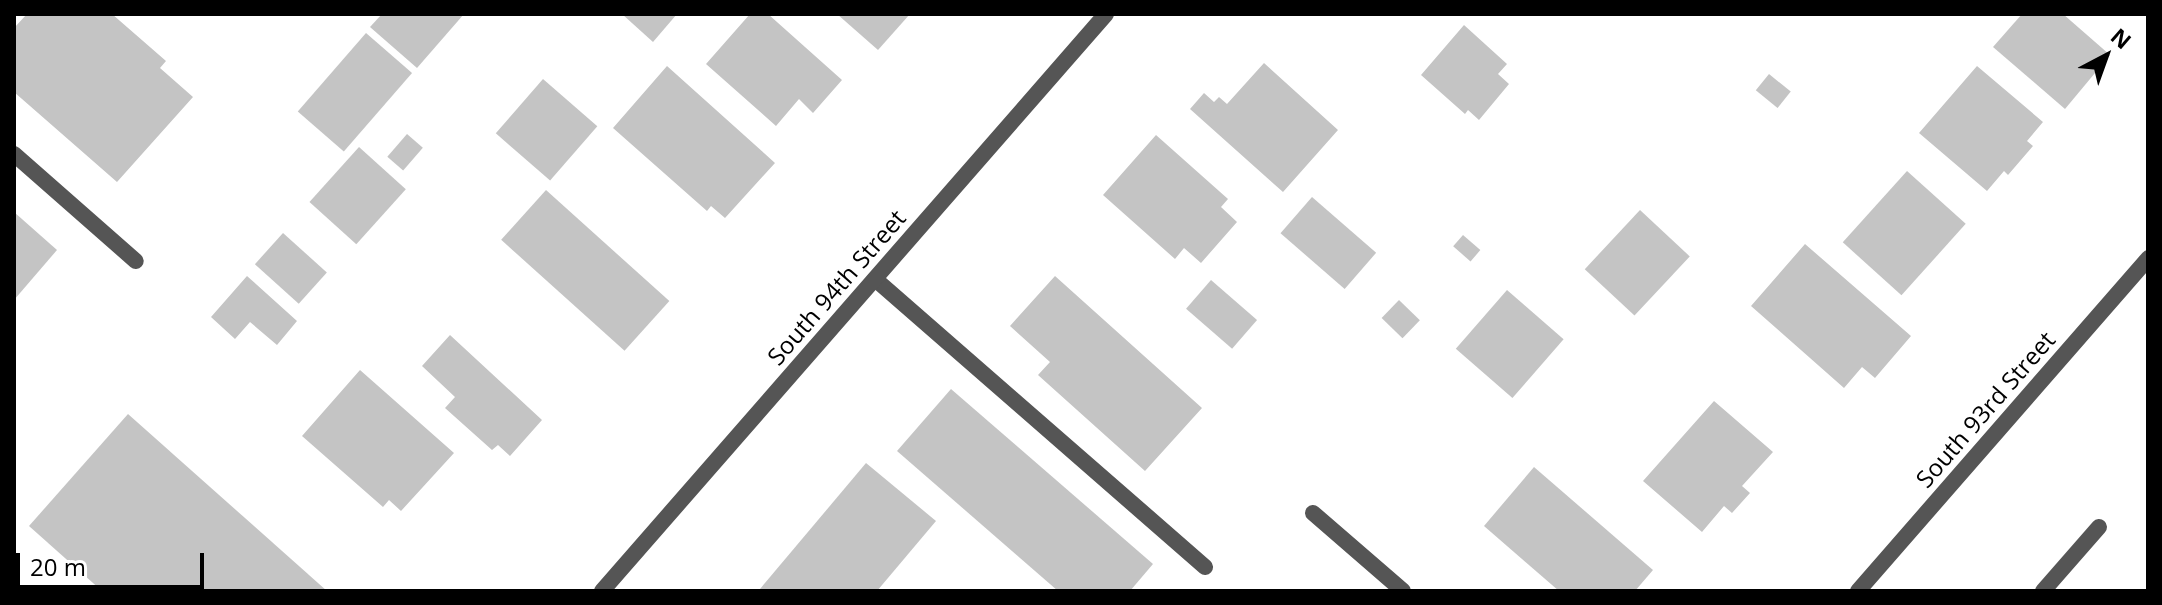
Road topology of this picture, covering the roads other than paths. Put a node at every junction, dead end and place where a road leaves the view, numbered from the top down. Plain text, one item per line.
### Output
1 (1106, 14) edge
2 (14, 154) edge
3 (2148, 258) edge
4 (136, 261) dead end
5 (875, 279) junction
6 (1313, 513) dead end
7 (2099, 527) dead end
8 (1205, 567) dead end
9 (602, 591) edge
10 (1403, 591) edge
11 (1858, 591) edge
12 (2043, 591) edge

1 - 5 street, South 94th Street
2 - 4 street
3 - 11 street, South 93rd Street
5 - 8 street
5 - 9 street, South 94th Street
6 - 10 street
7 - 12 street

